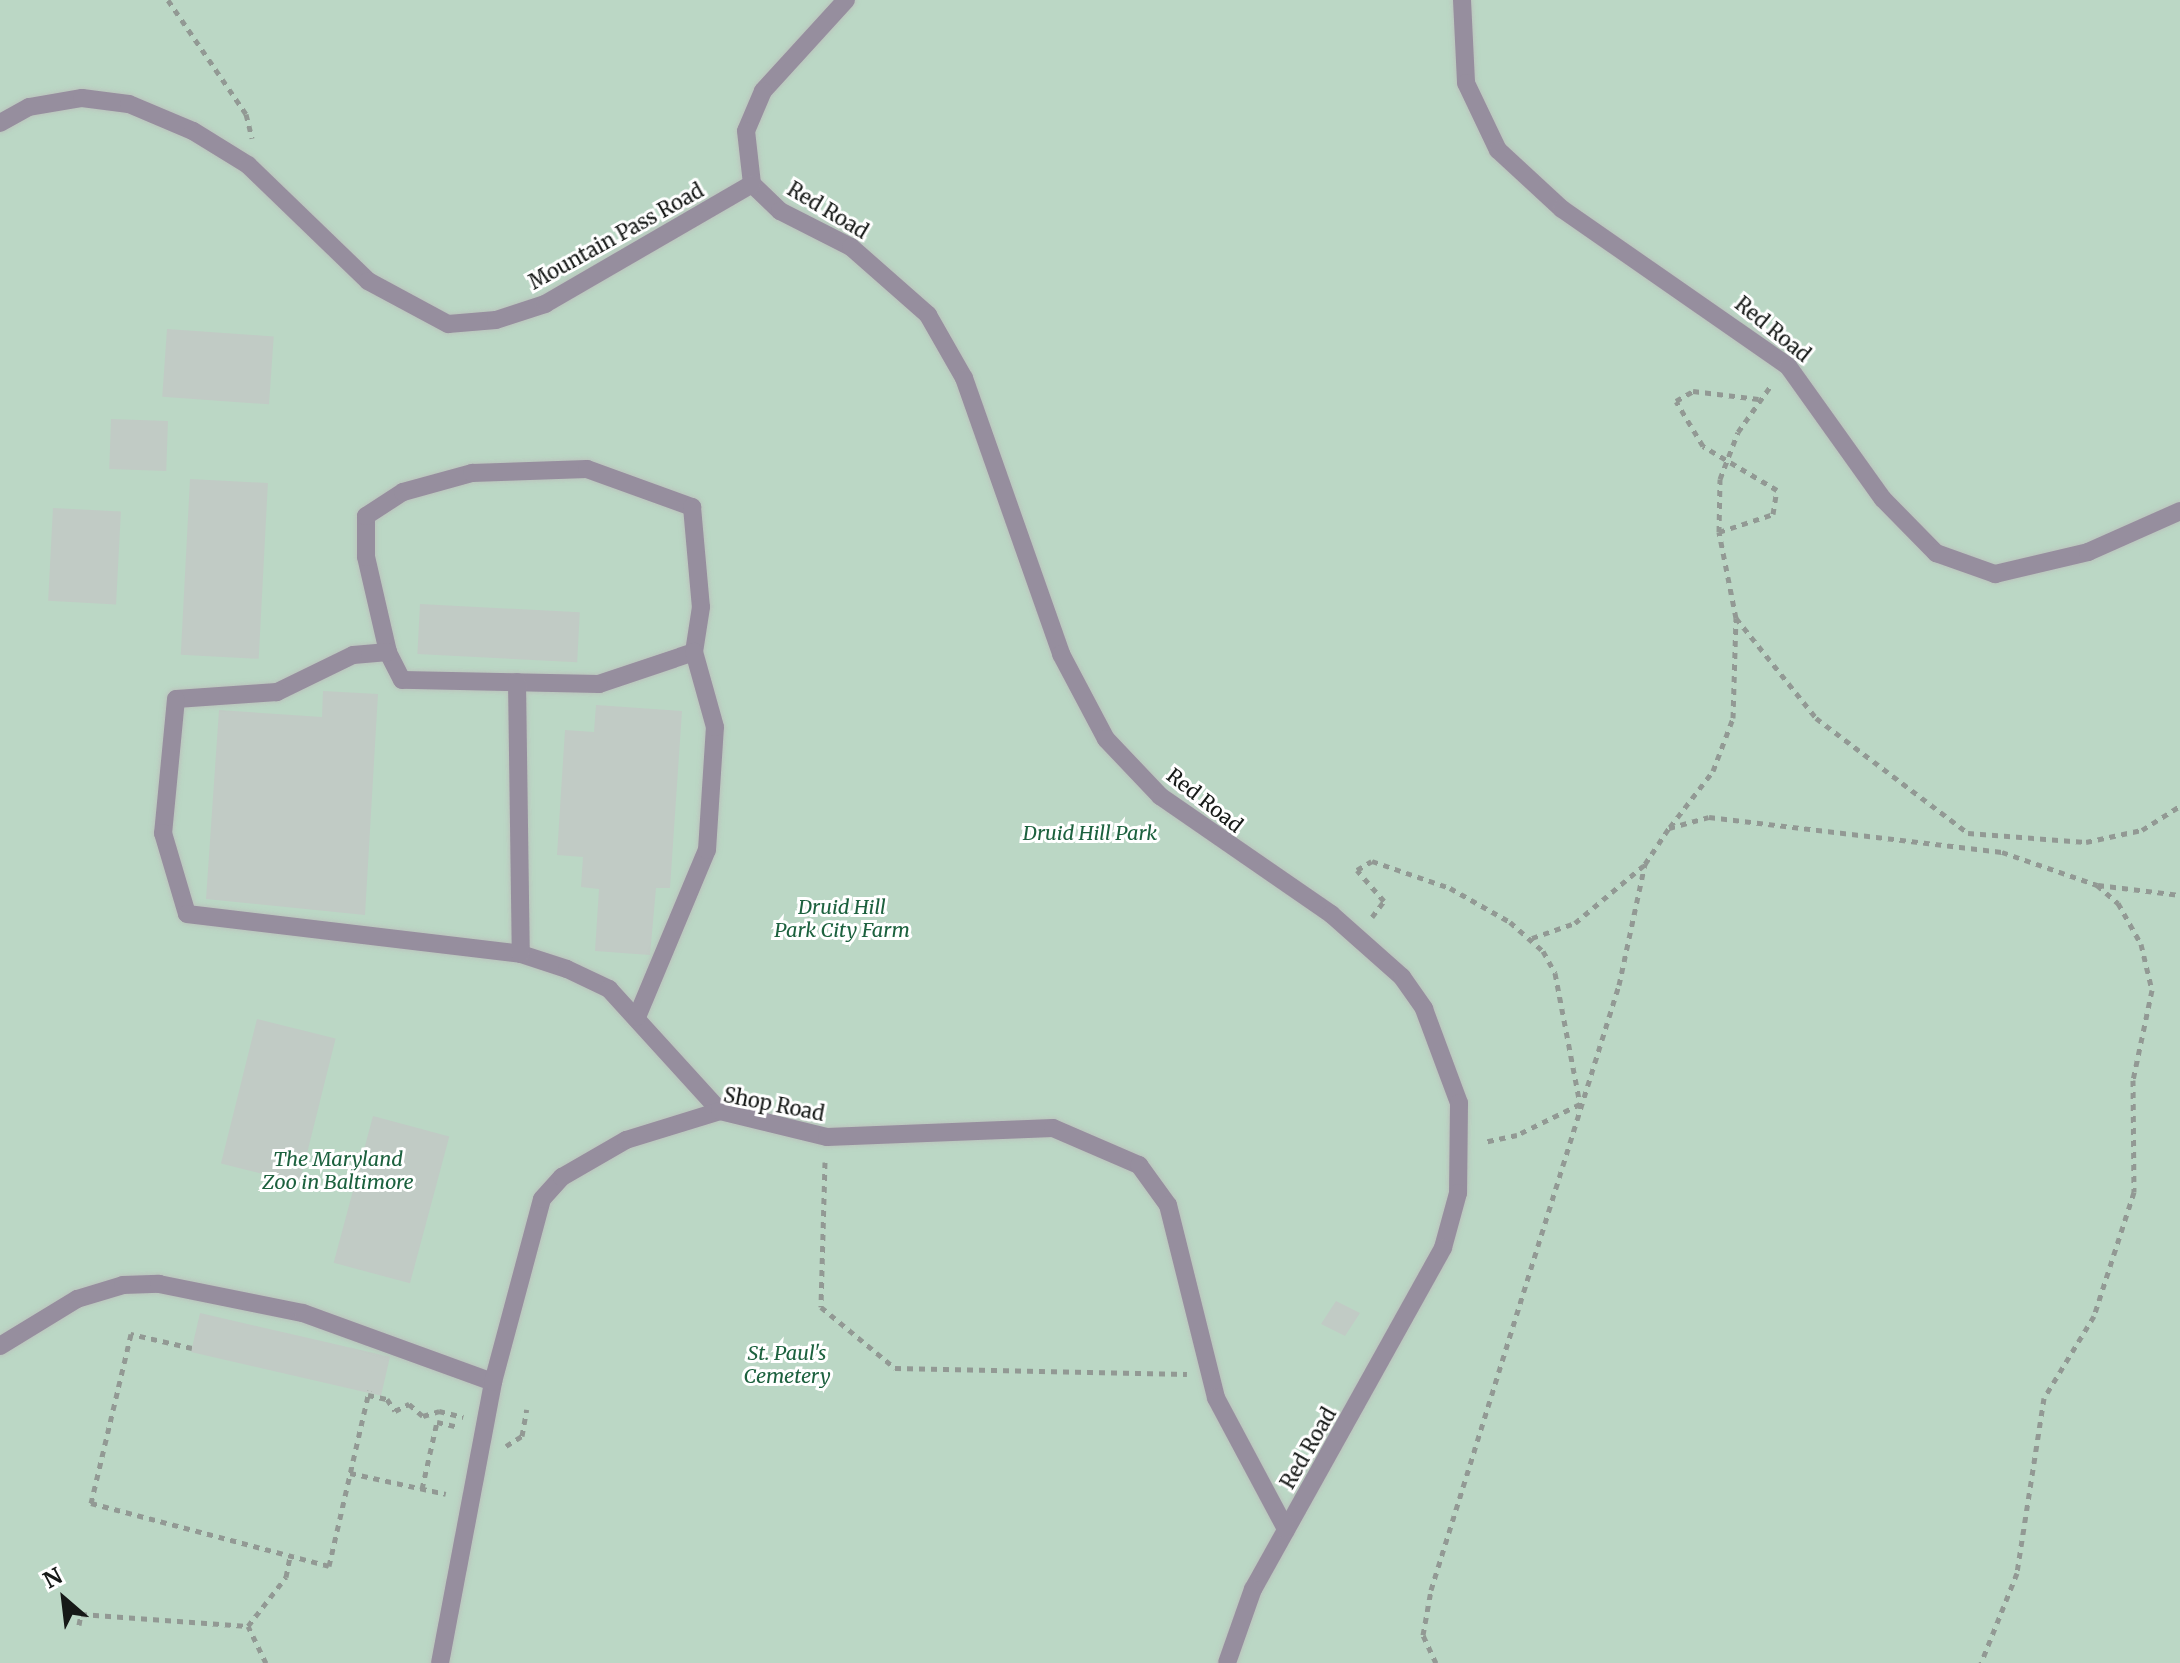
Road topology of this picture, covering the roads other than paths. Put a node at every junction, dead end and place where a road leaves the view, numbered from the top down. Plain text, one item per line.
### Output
1 (846, 0) edge
2 (1462, 0) edge
3 (0, 123) edge
4 (752, 184) junction
5 (2180, 511) edge
6 (388, 652) junction
7 (694, 652) junction
8 (517, 682) junction
9 (521, 954) junction
10 (637, 1017) junction
11 (720, 1111) junction
12 (0, 1346) edge
13 (493, 1382) junction
14 (1286, 1529) junction
15 (440, 1663) edge
16 (1227, 1663) edge

1 - 4 lane
2 - 5 lane, Red Road
3 - 4 lane, Mountain Pass Road
4 - 14 lane, Red Road
6 - 7 lane
6 - 8 lane
6 - 9 lane
7 - 8 lane
7 - 10 lane
8 - 9 lane
9 - 10 lane
10 - 11 lane
11 - 13 lane, Shop Road
11 - 14 lane, Shop Road
12 - 13 lane
13 - 15 lane, Shop Road
14 - 16 lane, Red Road

